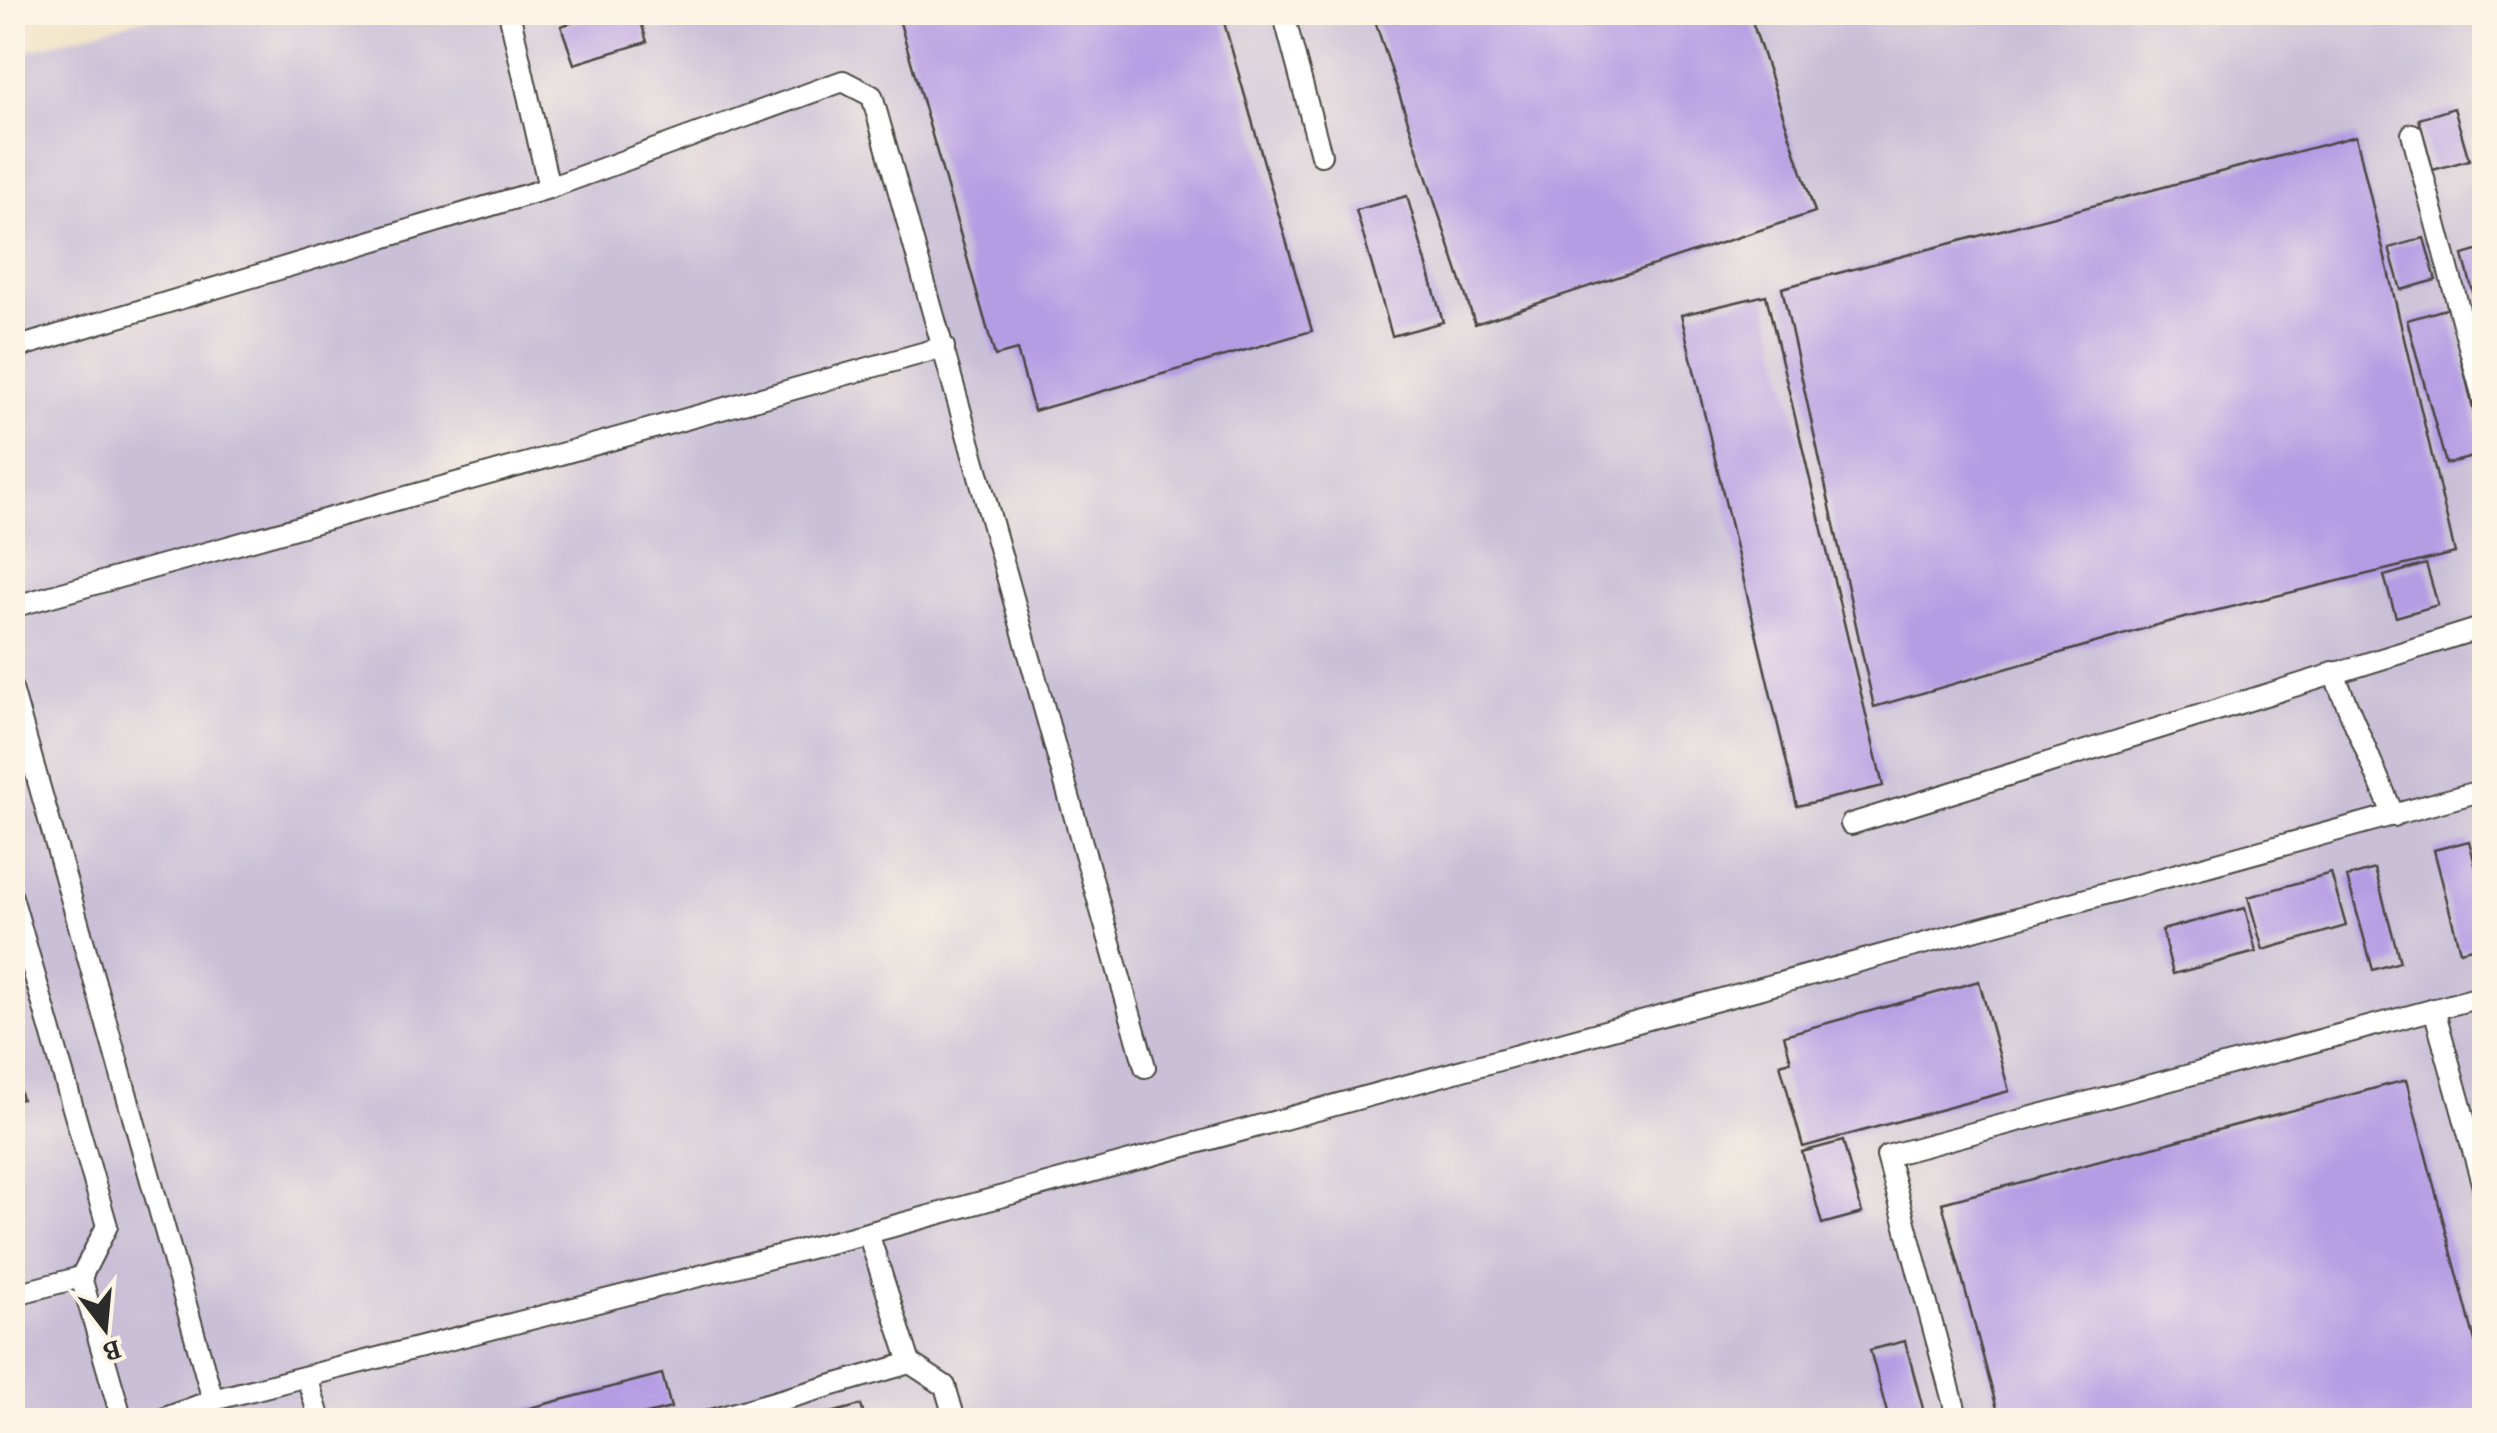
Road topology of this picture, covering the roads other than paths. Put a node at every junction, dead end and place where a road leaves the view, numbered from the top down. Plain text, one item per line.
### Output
1 (510, 12) edge
2 (1283, 12) edge
3 (2412, 134) dead end
4 (1321, 155) dead end
5 (549, 188) junction
6 (944, 347) junction
7 (12, 349) edge
8 (2484, 402) edge
9 (12, 607) edge
10 (2484, 627) edge
11 (2332, 672) junction
12 (12, 688) edge
13 (2484, 790) edge
14 (2394, 816) junction
15 (1851, 824) dead end
16 (12, 896) edge
17 (2484, 996) edge
18 (2434, 1009) junction
19 (1145, 1067) dead end
20 (2484, 1190) edge
21 (868, 1233) junction
22 (80, 1277) junction
23 (12, 1295) edge
24 (910, 1363) junction
25 (307, 1377) junction
26 (212, 1400) junction
27 (122, 1420) edge
28 (160, 1420) edge
29 (320, 1420) edge
30 (711, 1420) edge
31 (955, 1420) edge
32 (1958, 1420) edge

1 - 5 lane
2 - 4 lane
3 - 8 lane
5 - 6 lane
5 - 7 lane
6 - 9 lane
6 - 19 lane
10 - 11 lane
11 - 14 lane
11 - 15 lane
12 - 26 lane
13 - 14 lane
14 - 21 lane
16 - 22 lane
17 - 18 lane
18 - 20 lane
18 - 32 lane
21 - 24 lane
21 - 25 lane
22 - 23 lane
22 - 27 lane
24 - 30 lane
24 - 31 lane
25 - 26 lane
25 - 29 lane
26 - 28 lane

